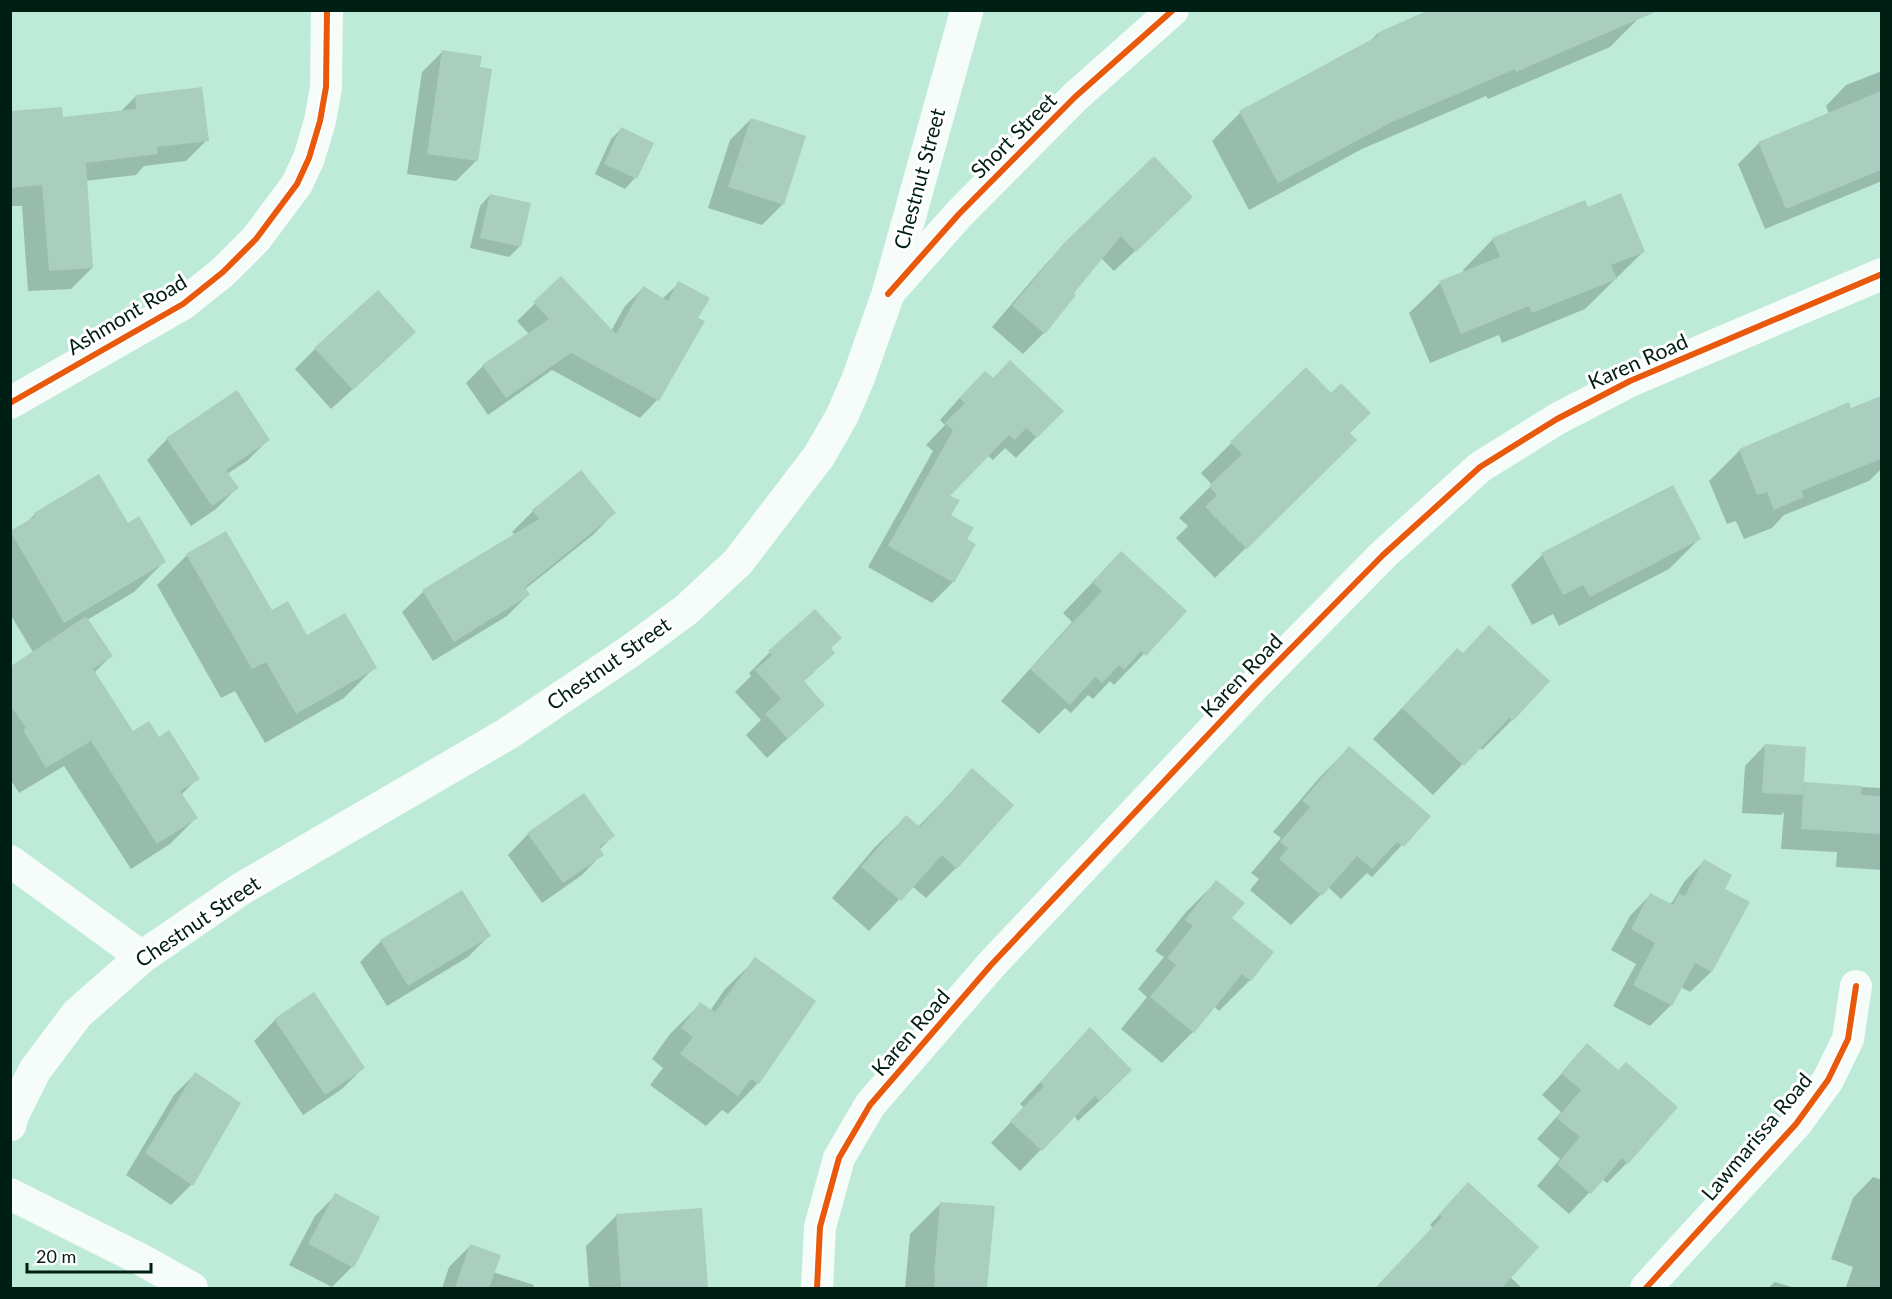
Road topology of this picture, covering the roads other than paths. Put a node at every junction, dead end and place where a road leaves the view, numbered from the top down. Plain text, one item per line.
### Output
1 (327, 10) edge
2 (967, 10) edge
3 (1173, 10) edge
4 (1881, 274) edge
5 (888, 294) junction
6 (10, 404) edge
7 (10, 861) edge
8 (142, 957) junction
9 (1856, 986) dead end
10 (10, 1125) edge
11 (10, 1194) edge
12 (192, 1288) edge
13 (817, 1288) edge
14 (1646, 1288) edge

1 - 6 street, Ashmont Road
2 - 5 main road, Chestnut Street
3 - 5 street, Short Street
4 - 13 street, Karen Road
5 - 8 main road, Chestnut Street
7 - 8 street
8 - 10 main road, Chestnut Street
9 - 14 street, Lawmarissa Road
11 - 12 street

